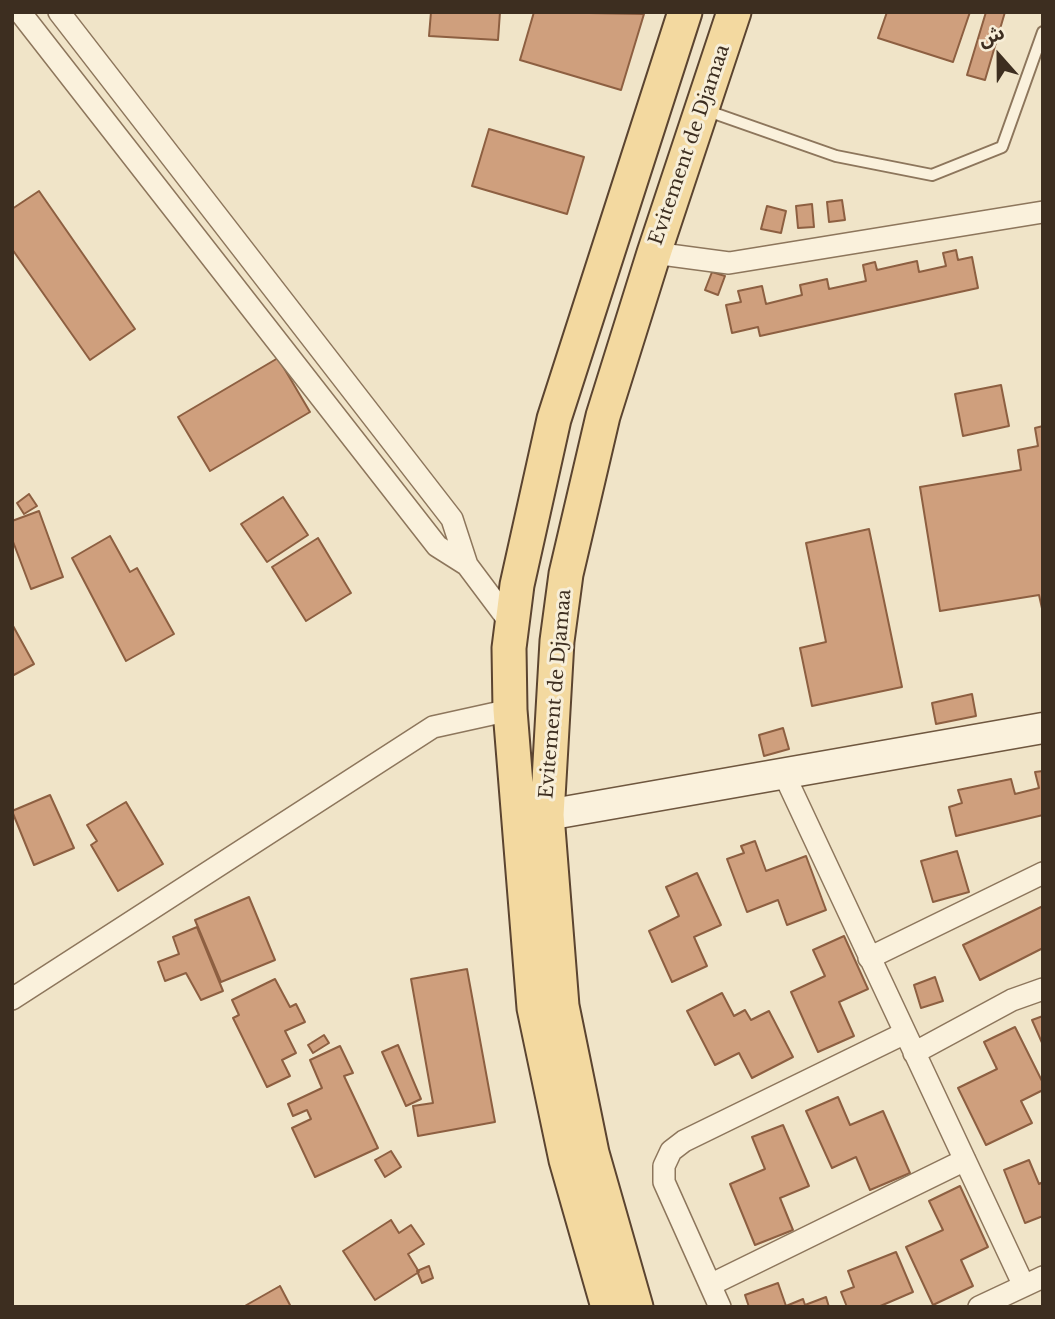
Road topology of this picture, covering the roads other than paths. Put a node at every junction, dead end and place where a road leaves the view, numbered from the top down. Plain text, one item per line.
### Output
1 (20, 12) edge
2 (58, 12) edge
3 (685, 12) edge
4 (734, 12) edge
5 (1043, 32) edge
6 (702, 109) junction
7 (1043, 212) edge
8 (654, 253) junction
9 (467, 565) junction
10 (512, 625) junction
11 (510, 710) junction
12 (1043, 728) edge
13 (783, 772) junction
14 (547, 815) junction
15 (1043, 873) edge
16 (869, 958) junction
17 (1043, 989) edge
18 (12, 999) edge
19 (909, 1043) junction
20 (965, 1160) junction
21 (1033, 1281) edge
22 (710, 1286) junction
23 (608, 1307) edge
24 (636, 1307) edge
25 (720, 1307) edge
26 (979, 1307) edge

1 - 9 street
2 - 9 street
3 - 10 main road
4 - 6 main road, Evitement de Djamaa
5 - 6 lane
6 - 8 main road, Evitement de Djamaa
7 - 8 street
8 - 14 main road, Evitement de Djamaa
9 - 10 street
10 - 11 main road
11 - 18 street
11 - 23 main road
12 - 13 street
13 - 14 street
13 - 16 street
14 - 24 main road, Evitement de Djamaa
15 - 16 street
16 - 19 street
17 - 19 street
19 - 20 street
19 - 22 street
20 - 21 street
20 - 22 street
21 - 26 street
22 - 25 street

